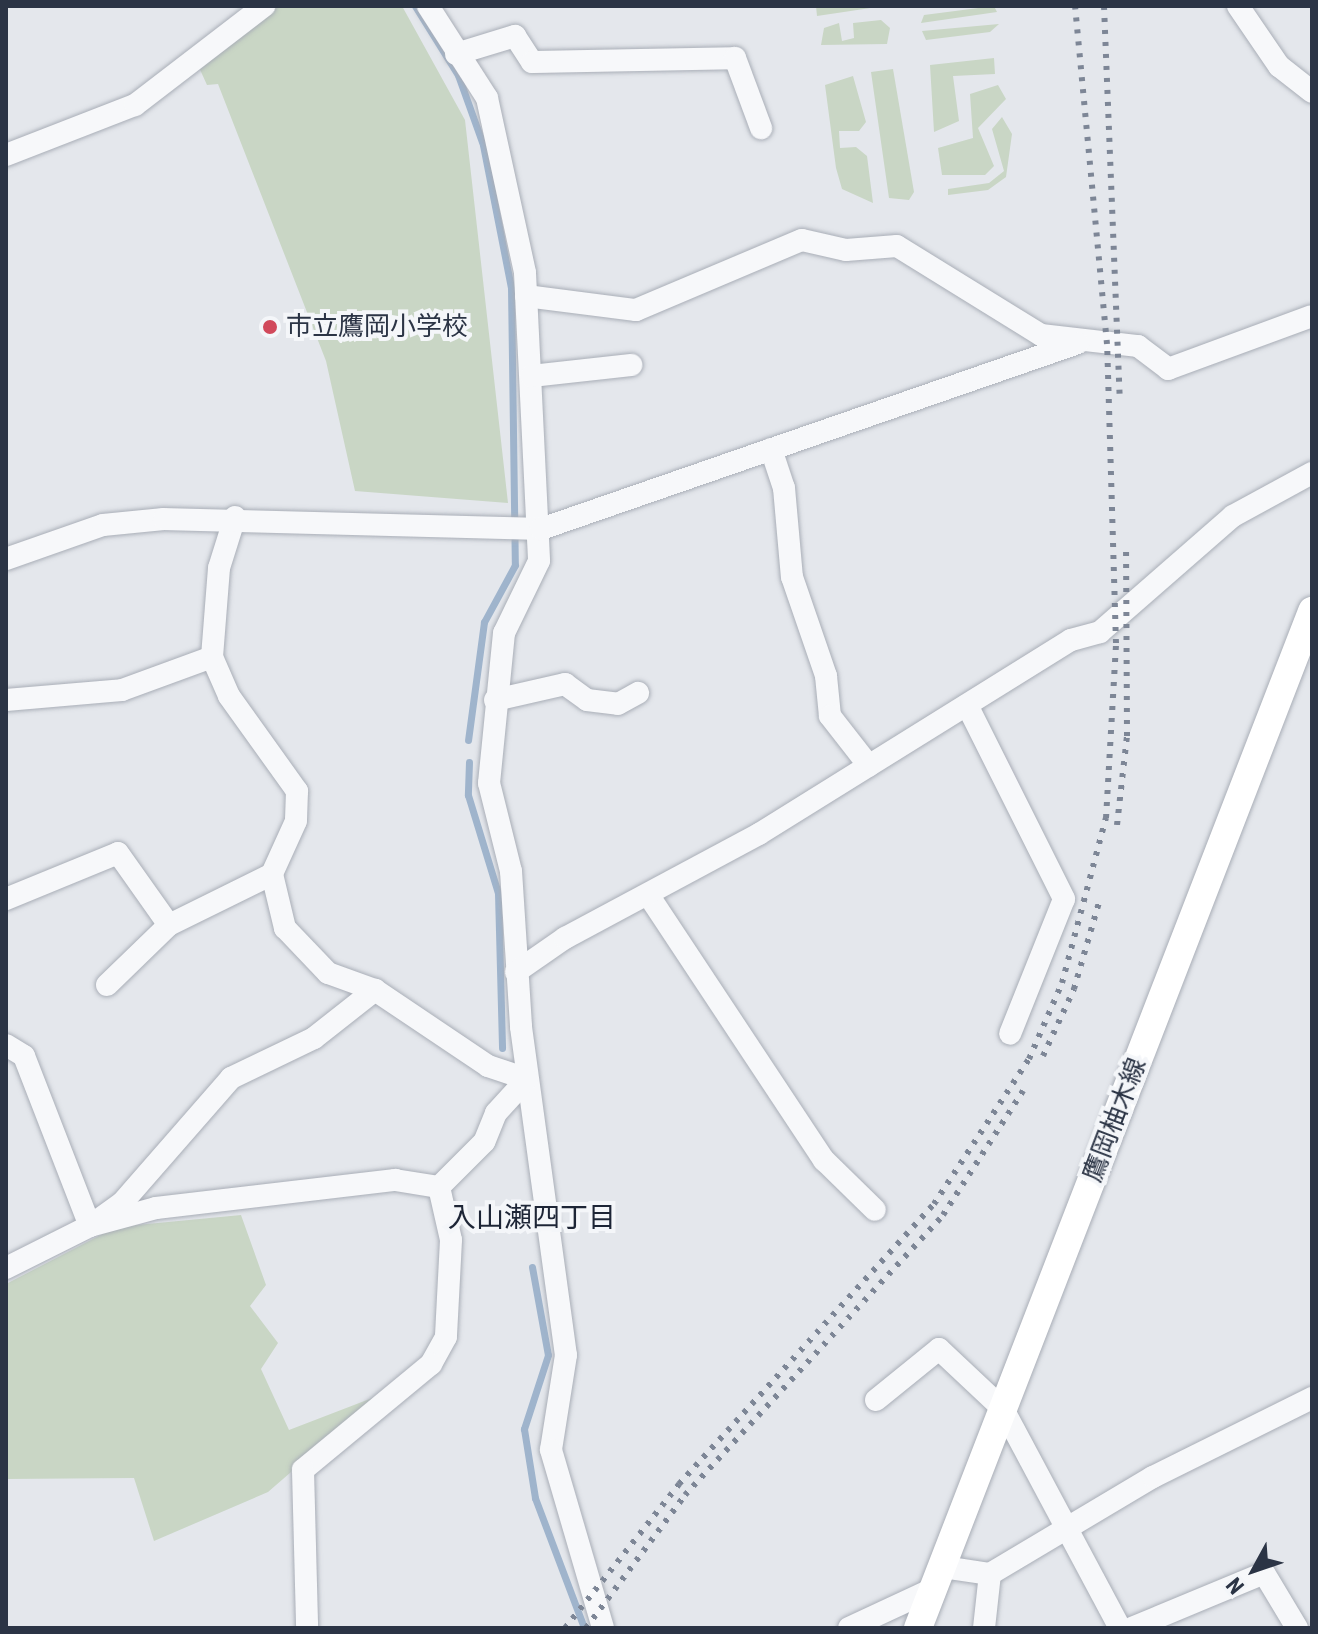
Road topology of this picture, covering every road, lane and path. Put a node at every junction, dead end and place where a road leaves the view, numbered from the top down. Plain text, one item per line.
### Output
1 (264, 6) edge
2 (428, 6) edge
3 (1238, 6) edge
4 (456, 54) junction
5 (1312, 92) edge
6 (761, 128) dead end
7 (6, 155) edge
8 (526, 296) junction
9 (1312, 316) edge
10 (1078, 343) junction
11 (631, 365) dead end
12 (531, 376) junction
13 (771, 449) junction
14 (1312, 473) edge
15 (235, 517) junction
16 (537, 528) junction
17 (6, 559) edge
18 (1312, 611) edge
19 (212, 657) junction
20 (638, 693) dead end
21 (6, 700) edge
22 (495, 700) junction
23 (967, 705) junction
24 (869, 766) junction
25 (272, 874) junction
26 (649, 896) junction
27 (6, 899) edge
28 (169, 925) junction
29 (516, 972) junction
30 (107, 985) dead end
31 (375, 990) junction
32 (1010, 1034) dead end
33 (6, 1045) edge
34 (527, 1079) junction
35 (439, 1187) junction
36 (875, 1210) dead end
37 (90, 1226) junction
38 (6, 1268) edge
39 (1312, 1398) edge
40 (876, 1400) dead end
41 (1003, 1409) junction
42 (1062, 1528) junction
43 (990, 1574) junction
44 (938, 1578) junction
45 (307, 1628) edge
46 (603, 1628) edge
47 (849, 1628) edge
48 (918, 1628) edge
49 (984, 1628) edge
50 (1120, 1628) edge
51 (1132, 1628) edge
52 (1297, 1628) edge

1 - 7 street
2 - 4 street
3 - 5 street
4 - 6 street
4 - 8 street
8 - 10 street
8 - 12 street
9 - 10 street
10 - 13 street
11 - 12 street
12 - 16 street
13 - 16 street
13 - 24 street
14 - 23 street
15 - 16 street
15 - 17 street
15 - 19 street
16 - 22 street
18 - 41 main road, 鷹岡柚木線
19 - 21 street
19 - 25 street
20 - 22 street
22 - 29 street
23 - 24 street
23 - 32 street
24 - 26 street
25 - 28 street
25 - 31 street
26 - 29 street
26 - 36 street
27 - 28 street
28 - 30 street
29 - 34 street
31 - 34 street
31 - 37 street
33 - 37 street
34 - 35 street
34 - 46 street
35 - 37 street
35 - 45 street
37 - 38 street
39 - 42 street
40 - 41 street
41 - 42 street
41 - 44 main road, 鷹岡柚木線
42 - 43 street
42 - 50 street
43 - 44 street
43 - 49 street
44 - 47 street
44 - 48 main road, 鷹岡柚木線
51 - 52 street

